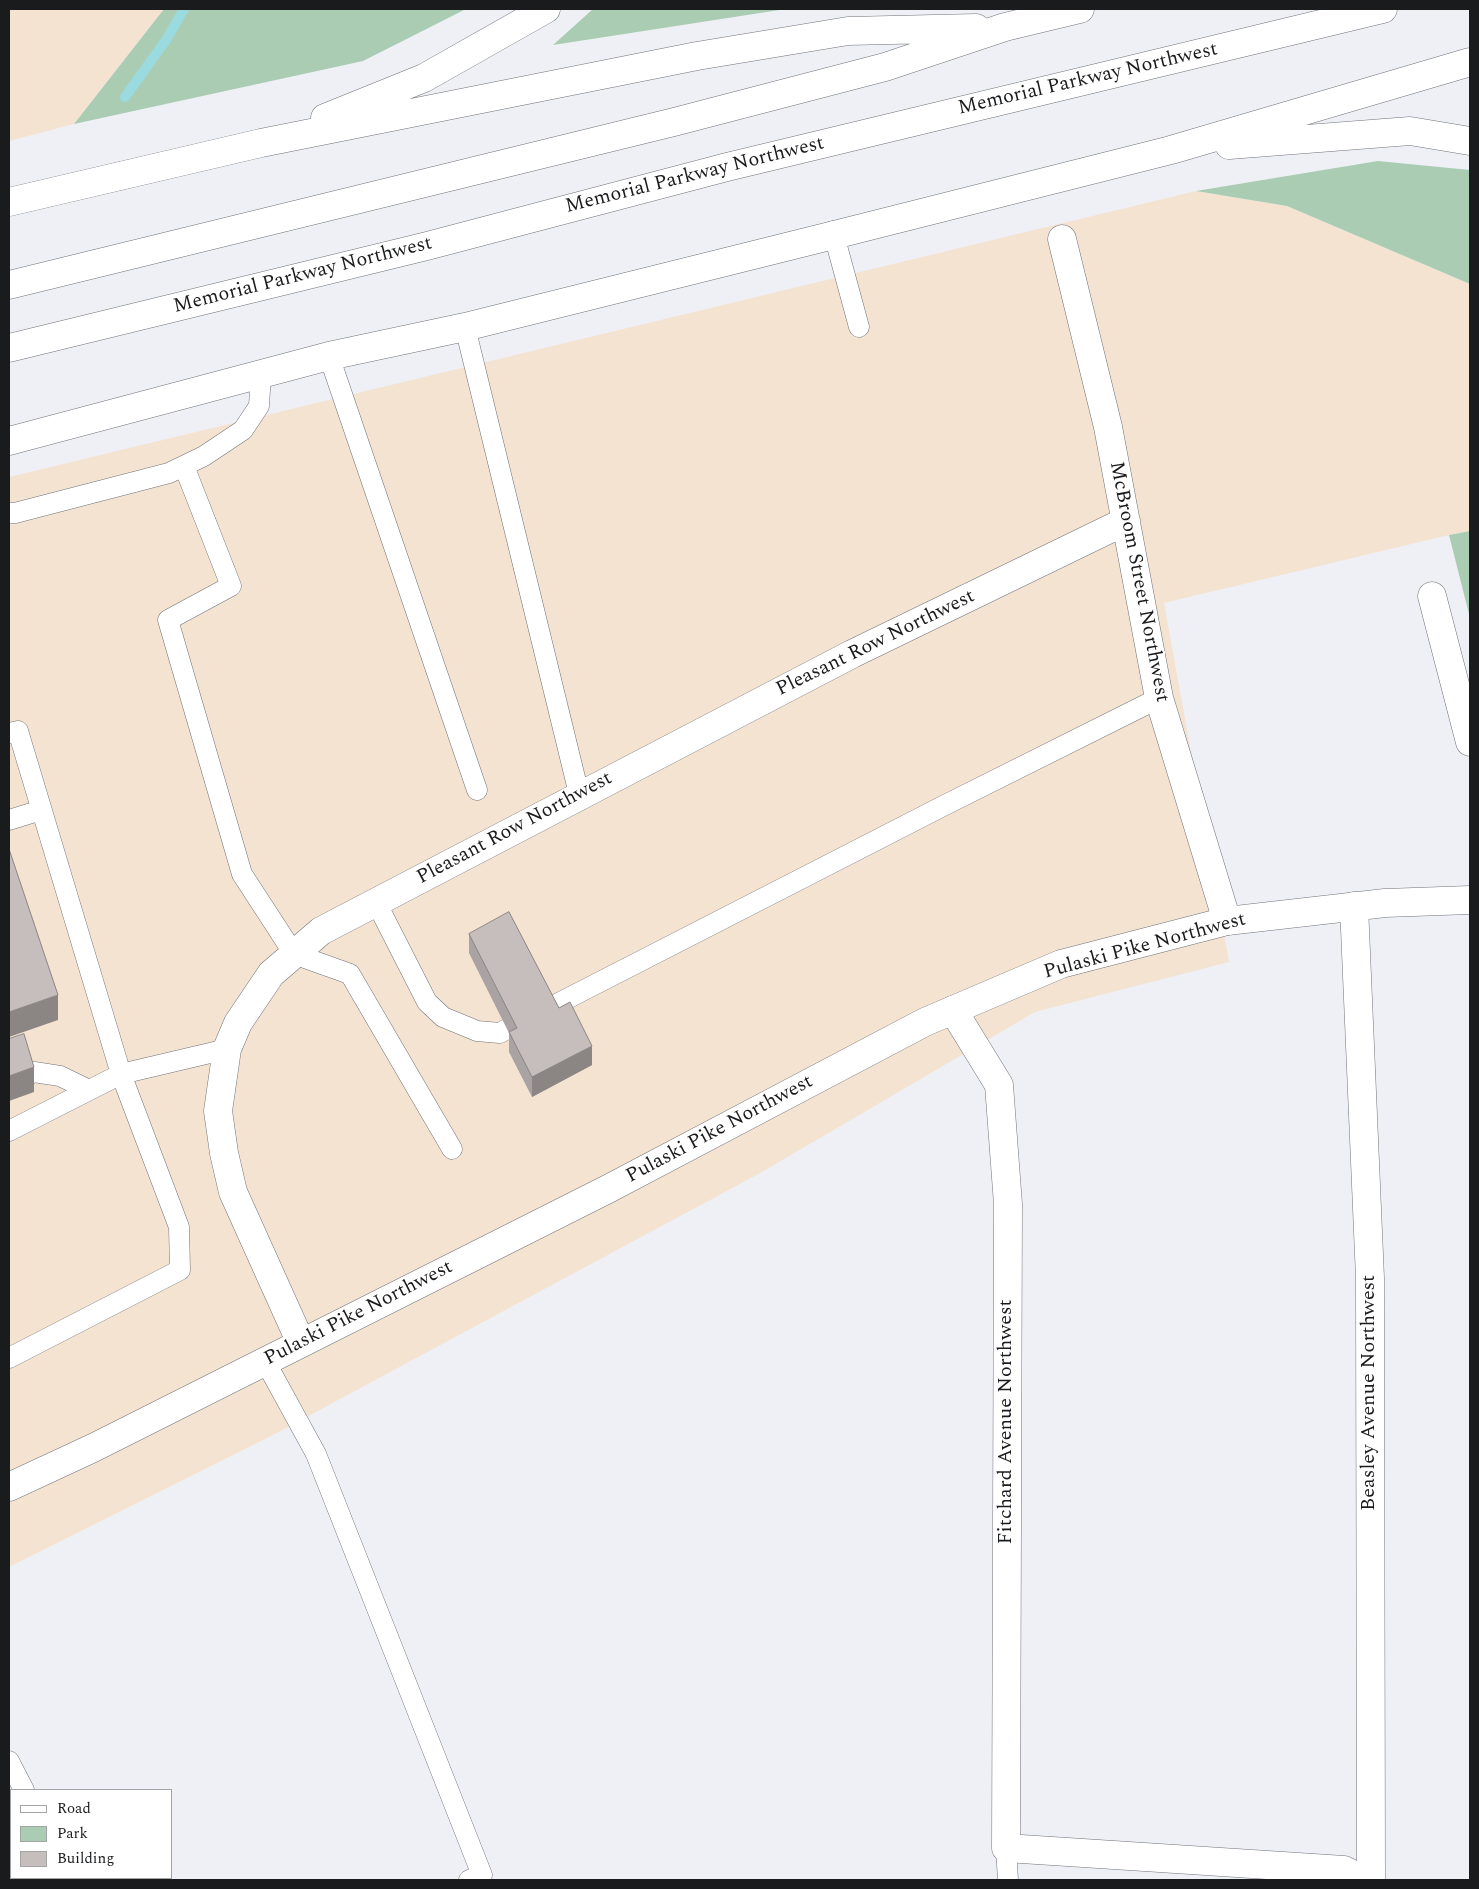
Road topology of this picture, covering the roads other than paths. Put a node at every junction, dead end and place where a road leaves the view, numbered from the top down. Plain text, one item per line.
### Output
1 (546, 9) edge
2 (1080, 9) edge
3 (1382, 9) edge
4 (1005, 27) junction
5 (1470, 62) edge
6 (1470, 141) edge
7 (261, 143) junction
8 (1171, 150) junction
9 (9, 202) edge
10 (834, 236) junction
11 (1062, 238) dead end
12 (9, 285) edge
13 (465, 327) junction
14 (859, 327) dead end
15 (9, 348) edge
16 (329, 356) junction
17 (261, 374) junction
18 (9, 441) edge
19 (184, 466) junction
20 (9, 512) edge
21 (1126, 521) junction
22 (1432, 596) dead end
23 (1159, 698) junction
24 (9, 733) edge
25 (1470, 742) edge
26 (477, 790) dead end
27 (580, 794) junction
28 (41, 810) junction
29 (9, 820) edge
30 (1470, 900) edge
31 (376, 902) junction
32 (1354, 906) junction
33 (1227, 922) junction
34 (294, 954) junction
35 (548, 1008) edge
36 (953, 1010) junction
37 (507, 1029) edge
38 (227, 1049) junction
39 (122, 1074) junction
40 (9, 1085) edge
41 (89, 1090) junction
42 (9, 1131) edge
43 (452, 1149) dead end
44 (302, 1343) junction
45 (9, 1358) edge
46 (265, 1361) junction
47 (9, 1487) edge
48 (9, 1762) edge
49 (23, 1789) edge
50 (1006, 1848) junction
51 (469, 1880) edge
52 (1008, 1880) edge
53 (1364, 1880) edge
54 (1371, 1880) edge

1 - 7 main road
2 - 4 main road
3 - 15 main road, Memorial Parkway Northwest
4 - 7 main road
4 - 12 main road
5 - 8 main road
6 - 8 main road
7 - 9 main road
8 - 10 main road
10 - 13 main road
10 - 14 lane
11 - 21 main road, McBroom Street Northwest
13 - 16 main road
13 - 27 lane
16 - 17 main road
16 - 26 lane
17 - 18 main road
17 - 19 lane
19 - 20 lane
19 - 34 lane
21 - 23 main road, McBroom Street Northwest
21 - 27 main road, Pleasant Row Northwest
22 - 25 main road
23 - 33 main road, McBroom Street Northwest
23 - 35 lane
24 - 28 lane
27 - 31 main road, Pleasant Row Northwest
28 - 29 lane
28 - 39 lane
30 - 32 main road, Pulaski Pike Northwest
31 - 34 main road, Pleasant Row Northwest
31 - 37 lane
32 - 33 main road, Pulaski Pike Northwest
32 - 54 main road, Beasley Avenue Northwest
33 - 36 main road, Pulaski Pike Northwest
34 - 38 main road, Pleasant Row Northwest
34 - 43 lane
36 - 44 main road, Pulaski Pike Northwest
36 - 50 main road, Fitchard Avenue Northwest
38 - 39 lane
38 - 44 main road, Pleasant Row Northwest
39 - 41 lane
39 - 45 lane
40 - 41 lane
41 - 42 lane
44 - 46 main road, Pulaski Pike Northwest
46 - 47 main road, Pulaski Pike Northwest
46 - 51 lane
48 - 49 lane
50 - 52 lane
50 - 53 main road

